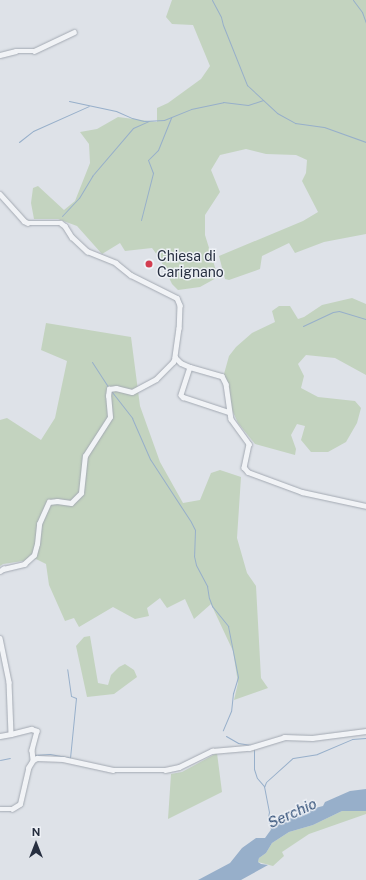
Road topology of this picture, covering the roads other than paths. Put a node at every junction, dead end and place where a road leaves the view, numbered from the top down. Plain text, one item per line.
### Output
1 (74, 32) dead end
2 (0, 55) edge
3 (0, 194) edge
4 (175, 357) junction
5 (190, 367) junction
6 (229, 412) junction
7 (366, 506) edge
8 (0, 572) edge
9 (0, 638) edge
10 (366, 731) edge
11 (11, 734) junction
12 (0, 736) edge
13 (33, 760) junction
14 (0, 809) edge

1 - 2 street
3 - 4 street
4 - 5 street
4 - 8 street
5 - 6 street
5 - 6 street
6 - 7 street
9 - 11 street
10 - 13 street
11 - 12 street
11 - 13 street
13 - 14 street

